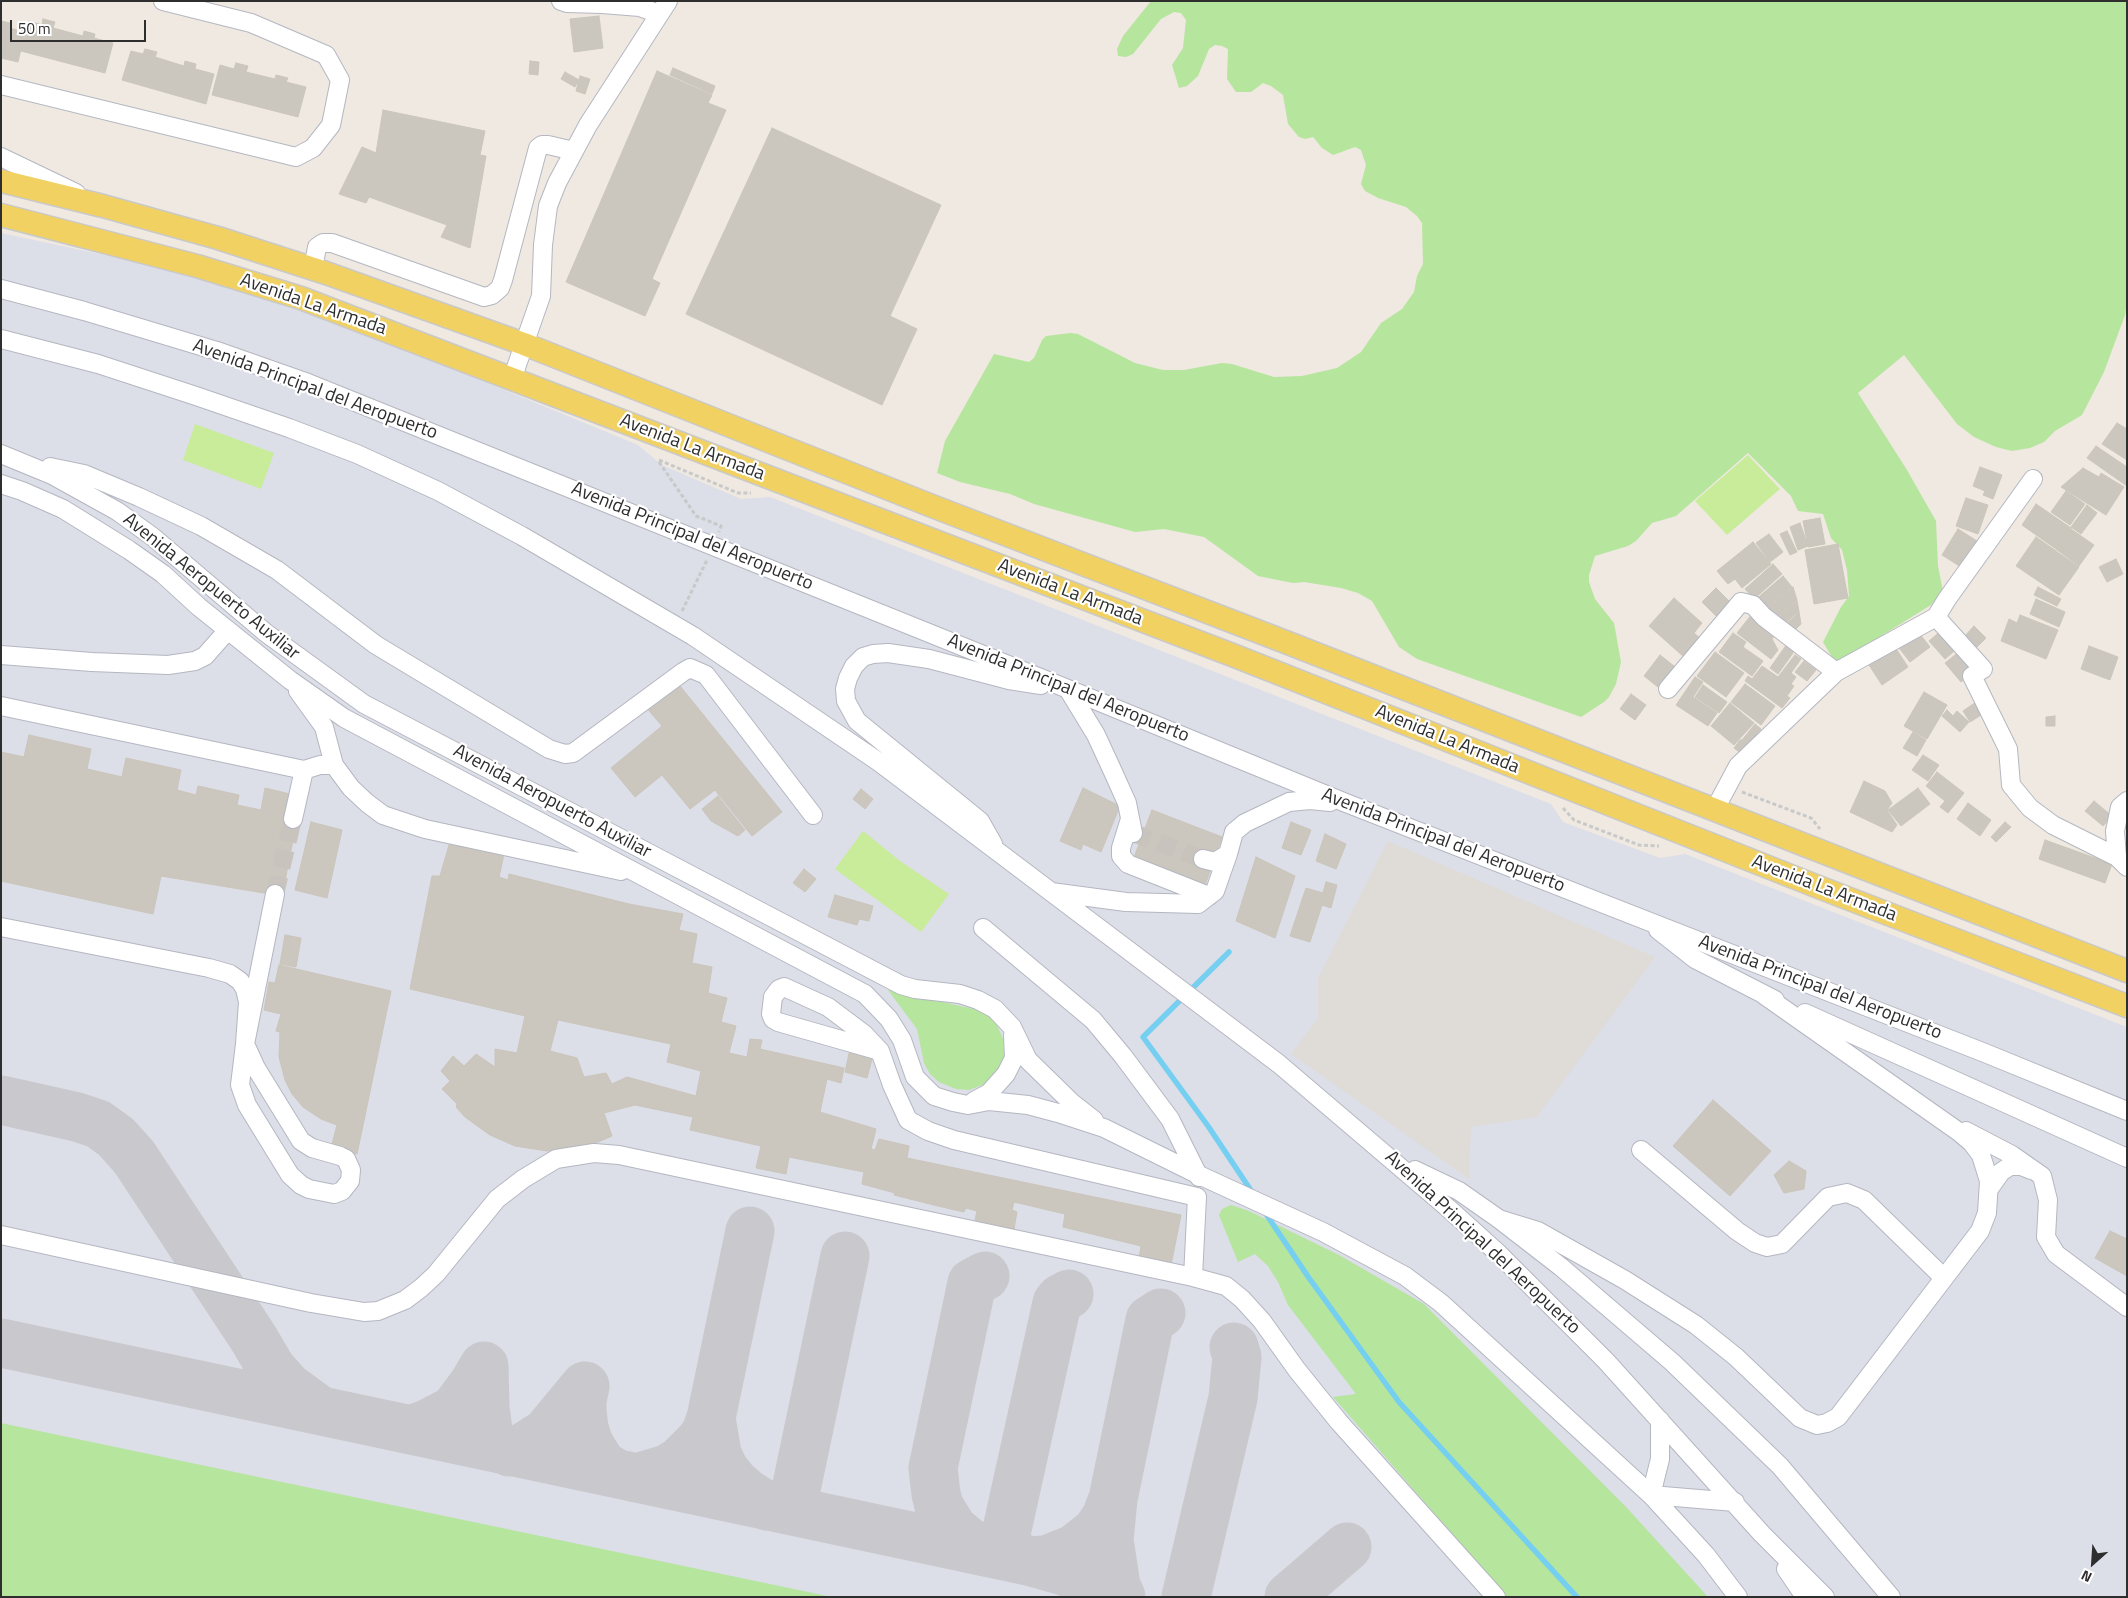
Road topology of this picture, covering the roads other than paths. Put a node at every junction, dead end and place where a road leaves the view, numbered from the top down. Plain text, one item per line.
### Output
1 (163, 1) edge
2 (561, 1) edge
3 (663, 7) edge
4 (1, 85) edge
5 (574, 151) junction
6 (1, 157) edge
7 (1, 181) edge
8 (103, 206) junction
9 (1, 215) edge
10 (313, 269) junction
11 (1, 289) edge
12 (1, 339) edge
13 (524, 344) junction
14 (512, 379) junction
15 (1, 454) edge
16 (26, 462) junction
17 (2034, 479) dead end
18 (1, 484) edge
19 (1936, 618) junction
20 (228, 630) junction
21 (1, 655) edge
22 (1836, 672) junction
23 (290, 680) junction
24 (1068, 689) junction
25 (1668, 689) dead end
26 (1, 706) edge
27 (334, 764) junction
28 (304, 770) junction
29 (2127, 801) edge
30 (1346, 803) junction
31 (1715, 810) junction
32 (813, 815) dead end
33 (293, 819) tunnel mouth
34 (997, 852) junction
35 (1228, 854) junction
36 (1202, 859) tunnel mouth
37 (2122, 862) edge
38 (644, 877) junction
39 (1050, 892) junction
40 (275, 894) tunnel mouth
41 (1209, 896) junction
42 (1646, 920) junction
43 (1, 927) edge
44 (983, 928) dead end
45 (2127, 971) edge
46 (1764, 995) junction
47 (2127, 1006) edge
48 (1012, 1027) junction
49 (245, 1044) junction
50 (880, 1052) junction
51 (968, 1104) junction
52 (1928, 1111) junction
53 (2127, 1111) edge
54 (1104, 1128) junction
55 (1641, 1150) dead end
56 (2127, 1158) edge
57 (1394, 1160) junction
58 (1199, 1175) junction
59 (2042, 1176) junction
60 (1989, 1189) junction
61 (1196, 1197) junction
62 (1499, 1219) junction
63 (1, 1235) edge
64 (1193, 1277) junction
65 (1943, 1277) junction
66 (2127, 1307) edge
67 (1660, 1420) junction
68 (1651, 1495) junction
69 (1735, 1502) junction
70 (1762, 1534) junction
71 (1496, 1597) edge
72 (1738, 1597) edge
73 (1805, 1597) edge
74 (1825, 1597) edge
75 (1891, 1597) edge

1 - 4 street
2 - 3 street
3 - 5 street
5 - 10 street
5 - 13 street
6 - 8 street
7 - 8 main road, Avenida La Armada
8 - 10 main road, Avenida La Armada
9 - 14 main road, Avenida La Armada
10 - 13 main road, Avenida La Armada
11 - 24 street, Avenida Principal del Aeropuerto
12 - 34 street, Avenida Principal del Aeropuerto
13 - 14 street
13 - 31 main road, Avenida La Armada
14 - 47 main road, Avenida La Armada
15 - 16 street, Avenida Aeropuerto Auxiliar
16 - 32 street
16 - 48 street, Avenida Aeropuerto Auxiliar
17 - 19 street
18 - 20 street, Avenida Aeropuerto Auxiliar
19 - 22 street
19 - 37 street
20 - 21 street
20 - 23 street, Avenida Aeropuerto Auxiliar
22 - 25 street
22 - 31 street
23 - 27 street
23 - 38 street, Avenida Aeropuerto Auxiliar
24 - 30 street, Avenida Principal del Aeropuerto
24 - 34 street
24 - 41 street
26 - 28 street
27 - 28 street
27 - 38 street
28 - 33 street
29 - 37 street
30 - 35 street
30 - 42 street, Avenida Principal del Aeropuerto
31 - 45 main road, Avenida La Armada
34 - 39 street, Avenida Principal del Aeropuerto
35 - 36 street
35 - 41 street
38 - 51 street, Avenida Aeropuerto Auxiliar
39 - 41 street
39 - 57 street, Avenida Principal del Aeropuerto
40 - 49 street
42 - 46 street
42 - 53 street, Avenida Principal del Aeropuerto
43 - 49 street
44 - 58 street
46 - 52 street
46 - 56 street
48 - 51 street
48 - 54 street, Avenida Aeropuerto Auxiliar
49 - 49 street
50 - 50 street
50 - 61 street
51 - 54 street, Avenida Aeropuerto Auxiliar
52 - 59 street
52 - 60 street
54 - 58 street, Avenida Aeropuerto Auxiliar
55 - 65 street
57 - 62 street
57 - 67 street, Avenida Principal del Aeropuerto
58 - 61 street
58 - 68 street, Avenida Aeropuerto Auxiliar
59 - 60 street
59 - 66 street
60 - 65 street
61 - 64 street
62 - 65 street
62 - 75 street
63 - 64 street
64 - 71 street
67 - 68 street
67 - 69 street, Avenida Principal del Aeropuerto
68 - 69 street
68 - 72 street, Avenida Aeropuerto Auxiliar
69 - 70 street, Avenida Principal del Aeropuerto
70 - 73 street
70 - 74 street, Avenida Principal del Aeropuerto

